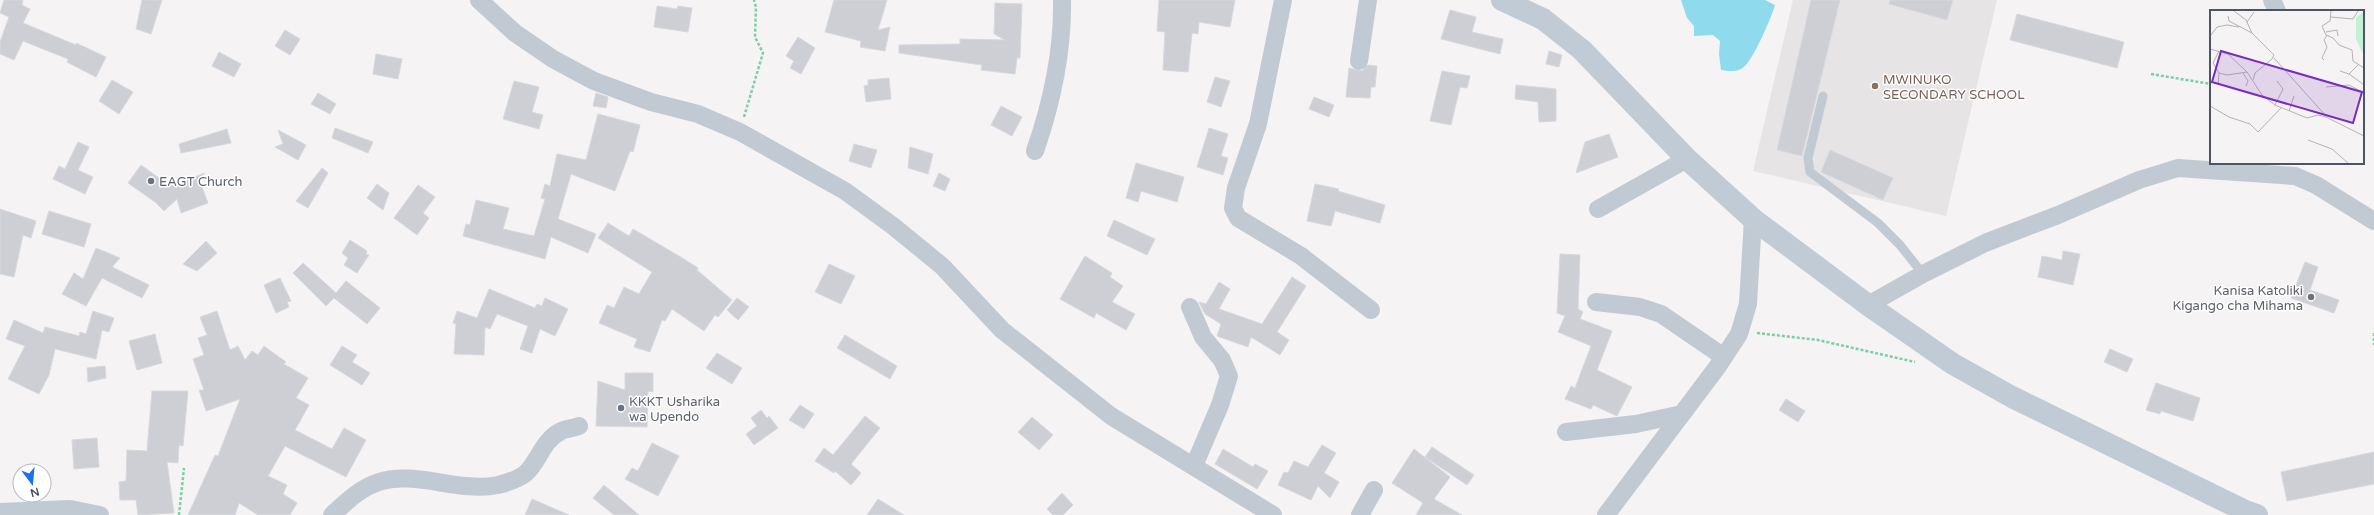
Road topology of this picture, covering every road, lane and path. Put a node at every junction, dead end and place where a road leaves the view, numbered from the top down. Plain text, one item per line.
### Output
1 (479, 0) edge
2 (754, 0) edge
3 (1062, 0) edge
4 (1283, 0) edge
5 (1368, 0) edge
6 (1502, 0) edge
7 (2272, 0) edge
8 (2277, 10) edge
9 (1359, 61) dead end
10 (2151, 74) dead end
11 (2210, 84) edge
12 (1822, 96) dead end
13 (740, 132) junction
14 (1035, 151) dead end
15 (1686, 159) junction
16 (2296, 170) edge
17 (1598, 209) dead end
18 (1752, 219) junction
19 (2374, 221) edge
20 (1923, 274) junction
21 (1596, 302) dead end
22 (1868, 305) junction
23 (1190, 307) dead end
24 (1371, 310) dead end
25 (2374, 333) edge
26 (1739, 334) junction
27 (2374, 345) edge
28 (1724, 357) junction
29 (1922, 364) dead end
30 (1682, 414) junction
31 (578, 426) dead end
32 (1566, 432) dead end
33 (1194, 466) junction
34 (184, 468) dead end
35 (1374, 490) dead end
36 (0, 512) edge
37 (100, 515) edge
38 (179, 515) edge
39 (332, 515) edge
40 (1273, 515) edge
41 (1360, 515) edge
42 (1606, 515) edge
43 (2257, 515) edge

1 - 13 street
2 - 13 path
3 - 14 street
4 - 24 street
5 - 9 street
6 - 15 street
7 - 8 street
10 - 11 path
12 - 20 lane
13 - 33 street
15 - 17 street
15 - 18 street
16 - 19 street
16 - 20 street
18 - 22 street
18 - 26 street
20 - 22 street
21 - 28 street
22 - 43 street
23 - 33 street
25 - 27 path
26 - 28 street
26 - 29 path
28 - 30 street
30 - 32 street
30 - 42 street
31 - 39 street
33 - 40 street
34 - 38 path
35 - 41 street
36 - 37 street

